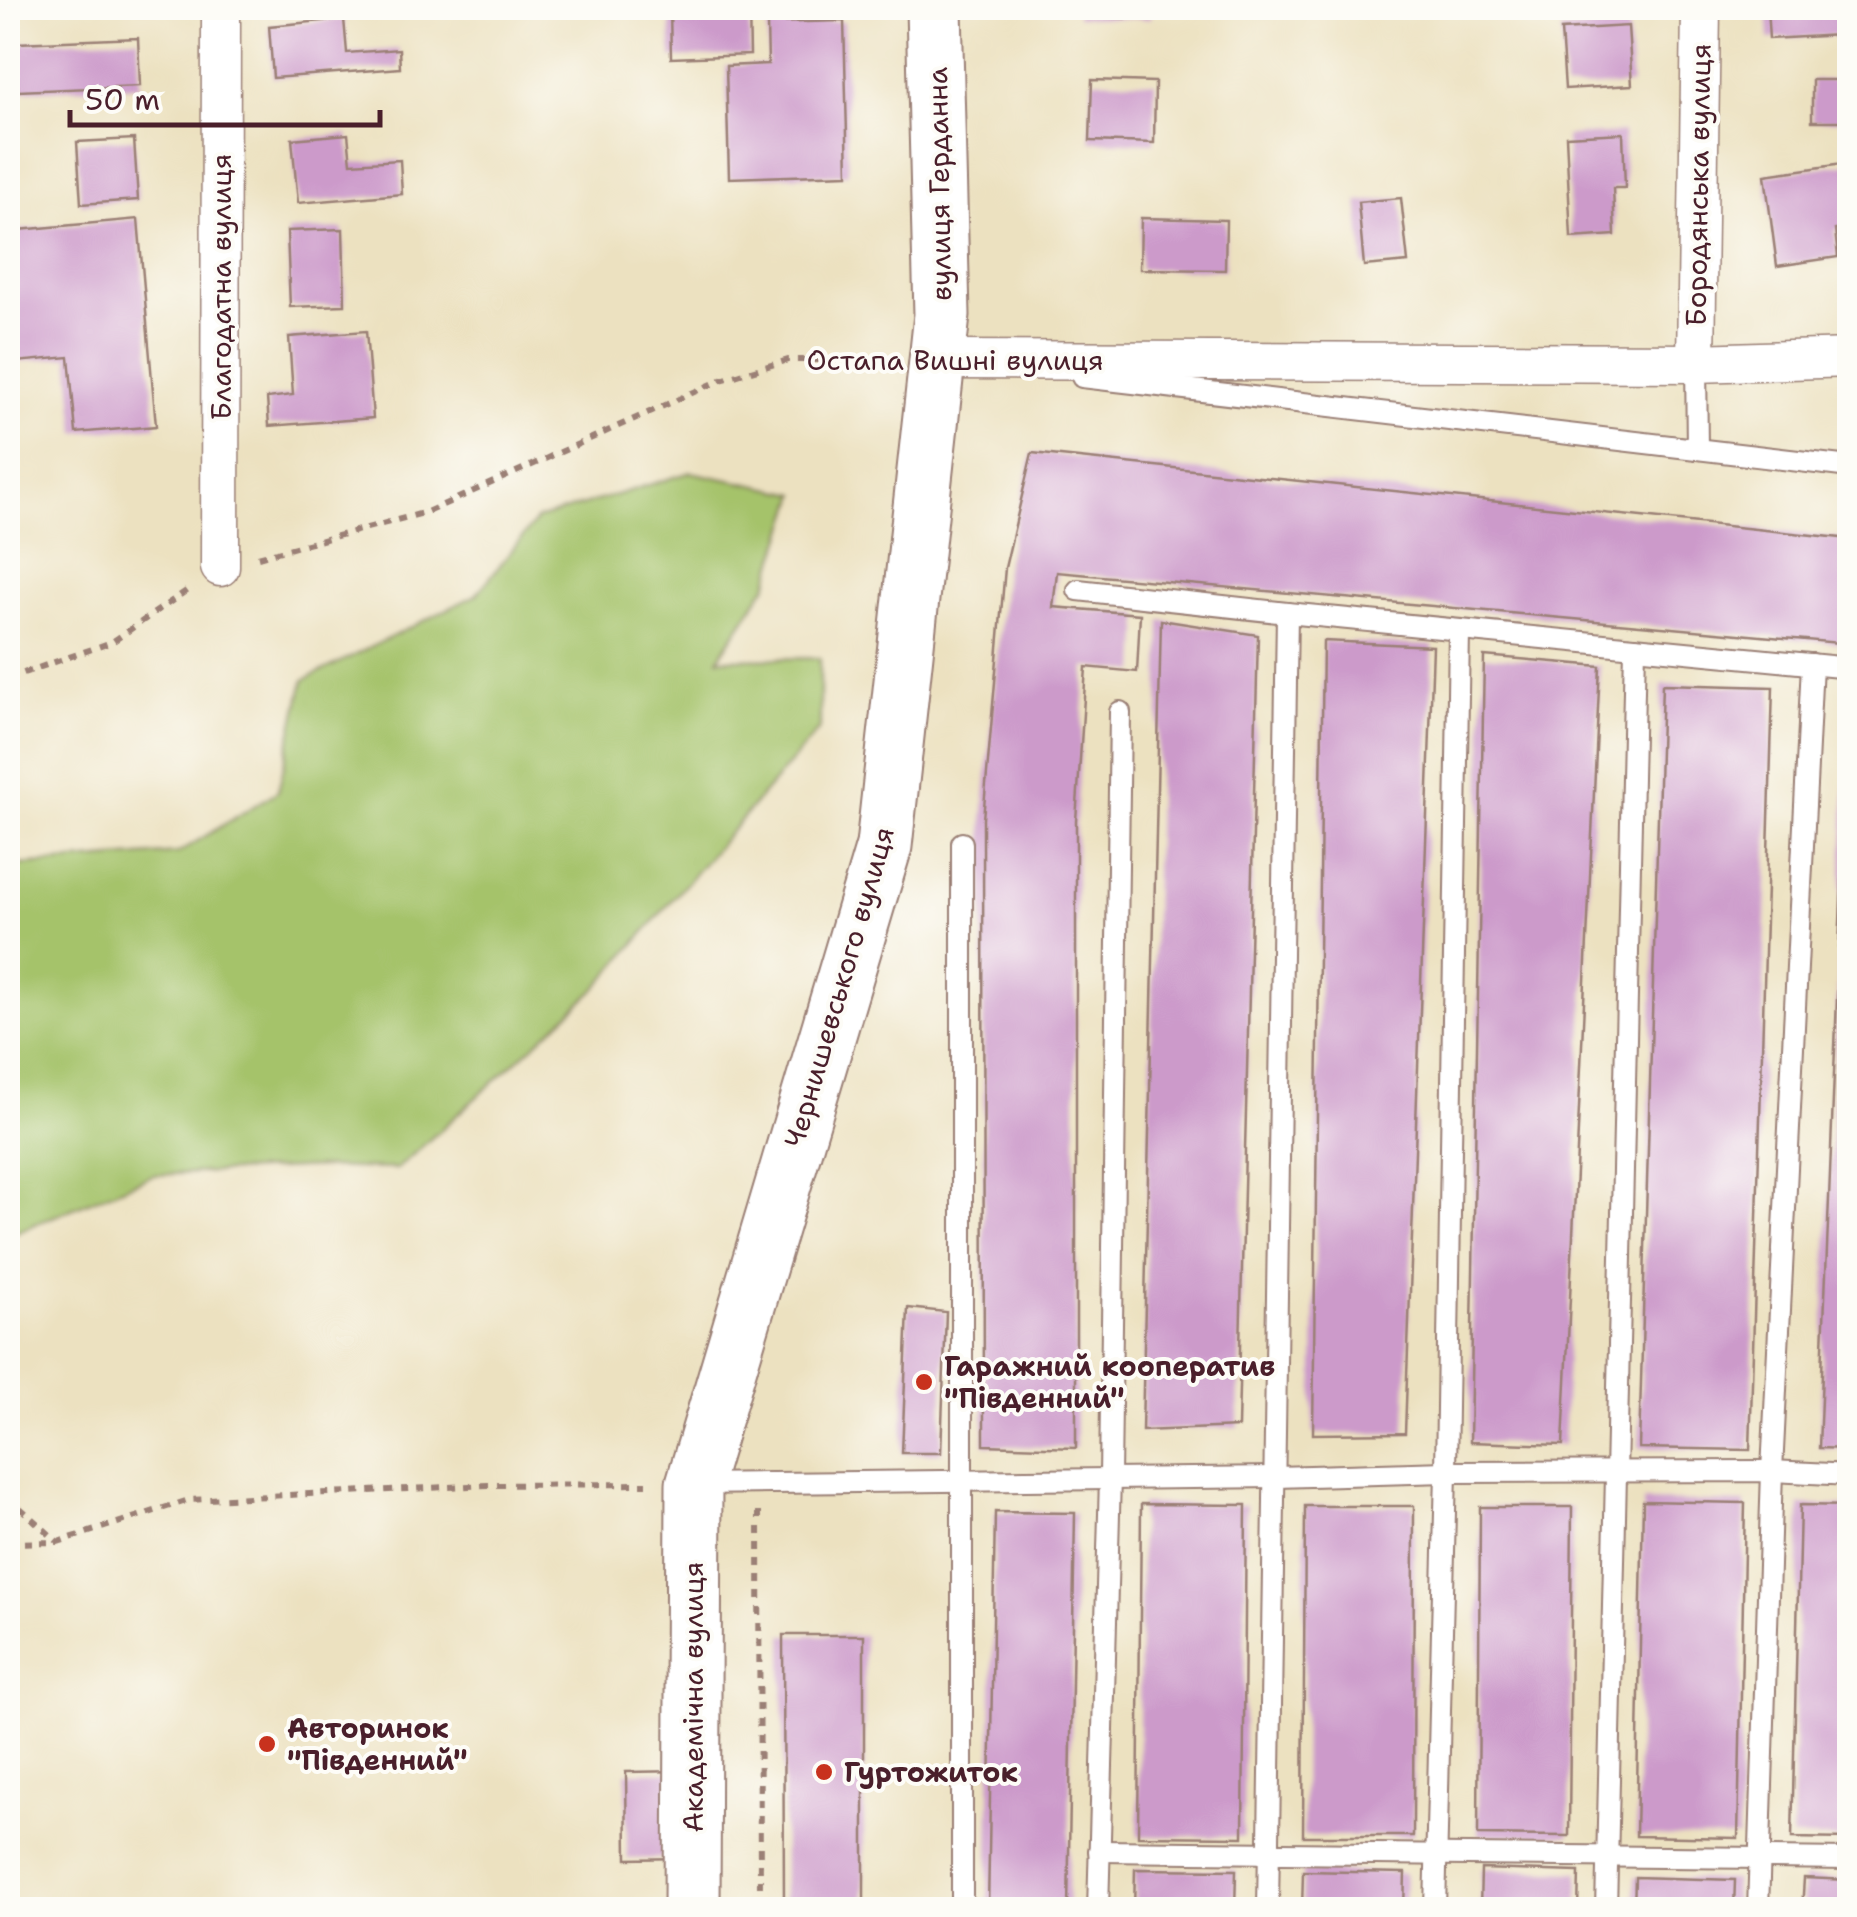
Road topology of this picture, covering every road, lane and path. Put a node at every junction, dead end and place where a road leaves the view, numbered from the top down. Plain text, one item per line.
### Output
1 (221, 8) edge
2 (934, 8) edge
3 (1701, 8) edge
4 (1850, 358) edge
5 (937, 360) junction
6 (1696, 362) junction
7 (1697, 449) junction
8 (1850, 467) edge
9 (220, 568) junction
10 (1078, 590) dead end
11 (1287, 613) junction
12 (1459, 630) junction
13 (1635, 647) junction
14 (1812, 664) junction
15 (1850, 668) edge
16 (8, 676) edge
17 (1120, 712) dead end
18 (962, 843) dead end
19 (1446, 1472) junction
20 (1772, 1472) junction
21 (1615, 1473) junction
22 (1850, 1475) edge
23 (1276, 1477) junction
24 (963, 1478) junction
25 (1110, 1478) junction
26 (694, 1484) junction
27 (759, 1484) junction
28 (8, 1496) edge
29 (58, 1542) junction
30 (8, 1543) edge
31 (1099, 1851) junction
32 (1270, 1854) junction
33 (1437, 1855) junction
34 (1608, 1857) junction
35 (1760, 1859) junction
36 (1850, 1859) edge
37 (692, 1910) edge
38 (760, 1910) edge
39 (962, 1910) edge
40 (1098, 1910) edge
41 (1268, 1910) edge
42 (1435, 1910) edge
43 (1606, 1910) edge
44 (1758, 1910) edge

1 - 9 street, Благодатна вулиця
2 - 5 street, вулиця Герданна
3 - 6 street, Бородянська вулиця
4 - 6 street, Остапа Вишні вулиця
5 - 6 street, Остапа Вишні вулиця
5 - 7 lane
5 - 9 path, Остапа Вишні вулиця
5 - 26 street, Чернишевського вулиця
6 - 7 lane
7 - 8 lane
9 - 16 path, Остапа Вишні вулиця
10 - 11 lane
11 - 12 lane
11 - 23 lane
12 - 13 lane
12 - 19 lane
13 - 14 lane
13 - 21 lane
14 - 15 lane
14 - 20 lane
17 - 25 lane
18 - 24 lane
19 - 21 lane
19 - 23 lane
19 - 33 lane
20 - 21 lane
20 - 22 lane
20 - 35 lane
21 - 34 lane
23 - 25 lane
23 - 32 lane
24 - 25 lane
24 - 27 lane
24 - 39 lane
25 - 31 lane
26 - 27 lane
26 - 29 path
26 - 37 street, Академічна вулиця
27 - 38 path
28 - 29 path
29 - 30 path
31 - 32 lane
31 - 40 lane
32 - 33 lane
32 - 41 lane
33 - 34 lane
33 - 42 lane
34 - 35 lane
34 - 43 lane
35 - 36 lane
35 - 44 lane

